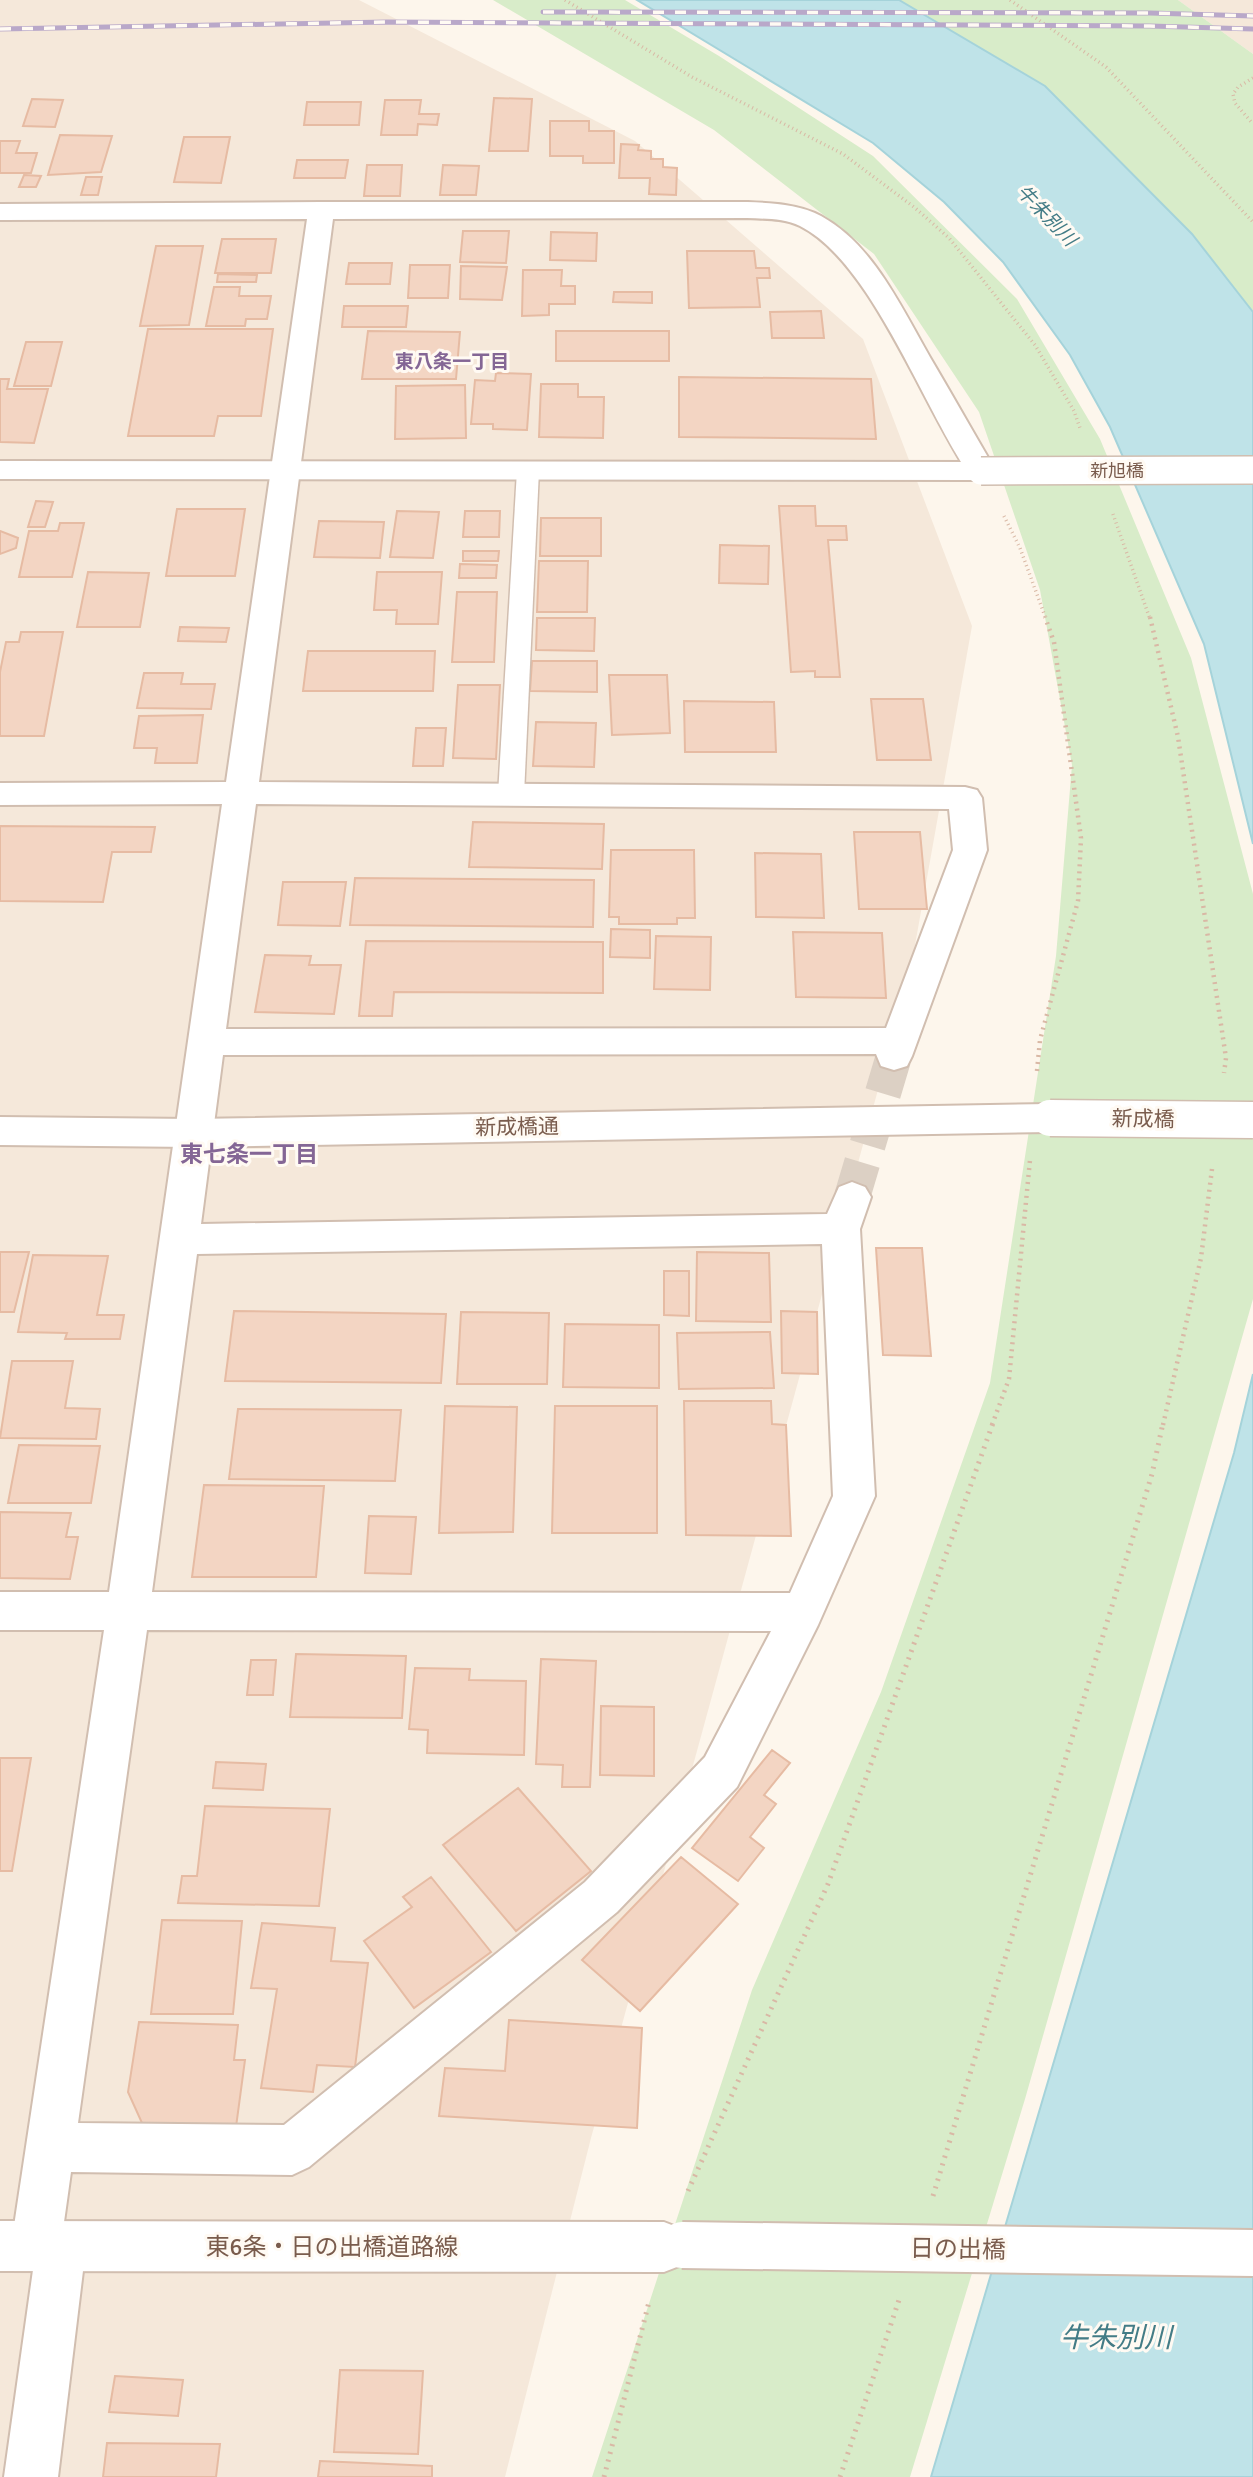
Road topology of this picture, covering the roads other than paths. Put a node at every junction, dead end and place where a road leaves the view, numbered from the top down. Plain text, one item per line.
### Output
1 (321, 210) junction
2 (0, 212) edge
3 (0, 470) edge
4 (284, 470) junction
5 (528, 470) junction
6 (1253, 470) edge
7 (982, 471) junction
8 (242, 793) junction
9 (0, 794) edge
10 (511, 795) junction
11 (206, 1042) junction
12 (1042, 1118) joint
13 (1253, 1120) edge
14 (0, 1131) edge
15 (193, 1133) junction
16 (180, 1239) junction
17 (0, 1611) edge
18 (128, 1611) junction
19 (803, 1612) junction
20 (50, 2147) junction
21 (32, 2246) edge
22 (673, 2246) joint
23 (1253, 2253) edge
24 (31, 2477) edge

1 - 2 street
1 - 4 street
1 - 7 street
3 - 4 street, 新旭橋
4 - 5 street, 新旭橋
4 - 8 street
5 - 7 street, 新旭橋
5 - 10 lane
6 - 7 street, 新旭橋, bridge
8 - 9 street
8 - 10 street
8 - 11 street
10 - 11 street
11 - 15 street
12 - 13 street, 新成橋, bridge
12 - 15 street, 新成橋通
14 - 15 street, 新成橋通
15 - 16 street
16 - 18 street
16 - 19 street
17 - 18 street
18 - 19 street
18 - 20 street
19 - 20 street
20 - 21 street
21 - 22 street, 東6条・日の出橋道路線
21 - 24 street
22 - 23 street, 日の出橋, bridge

